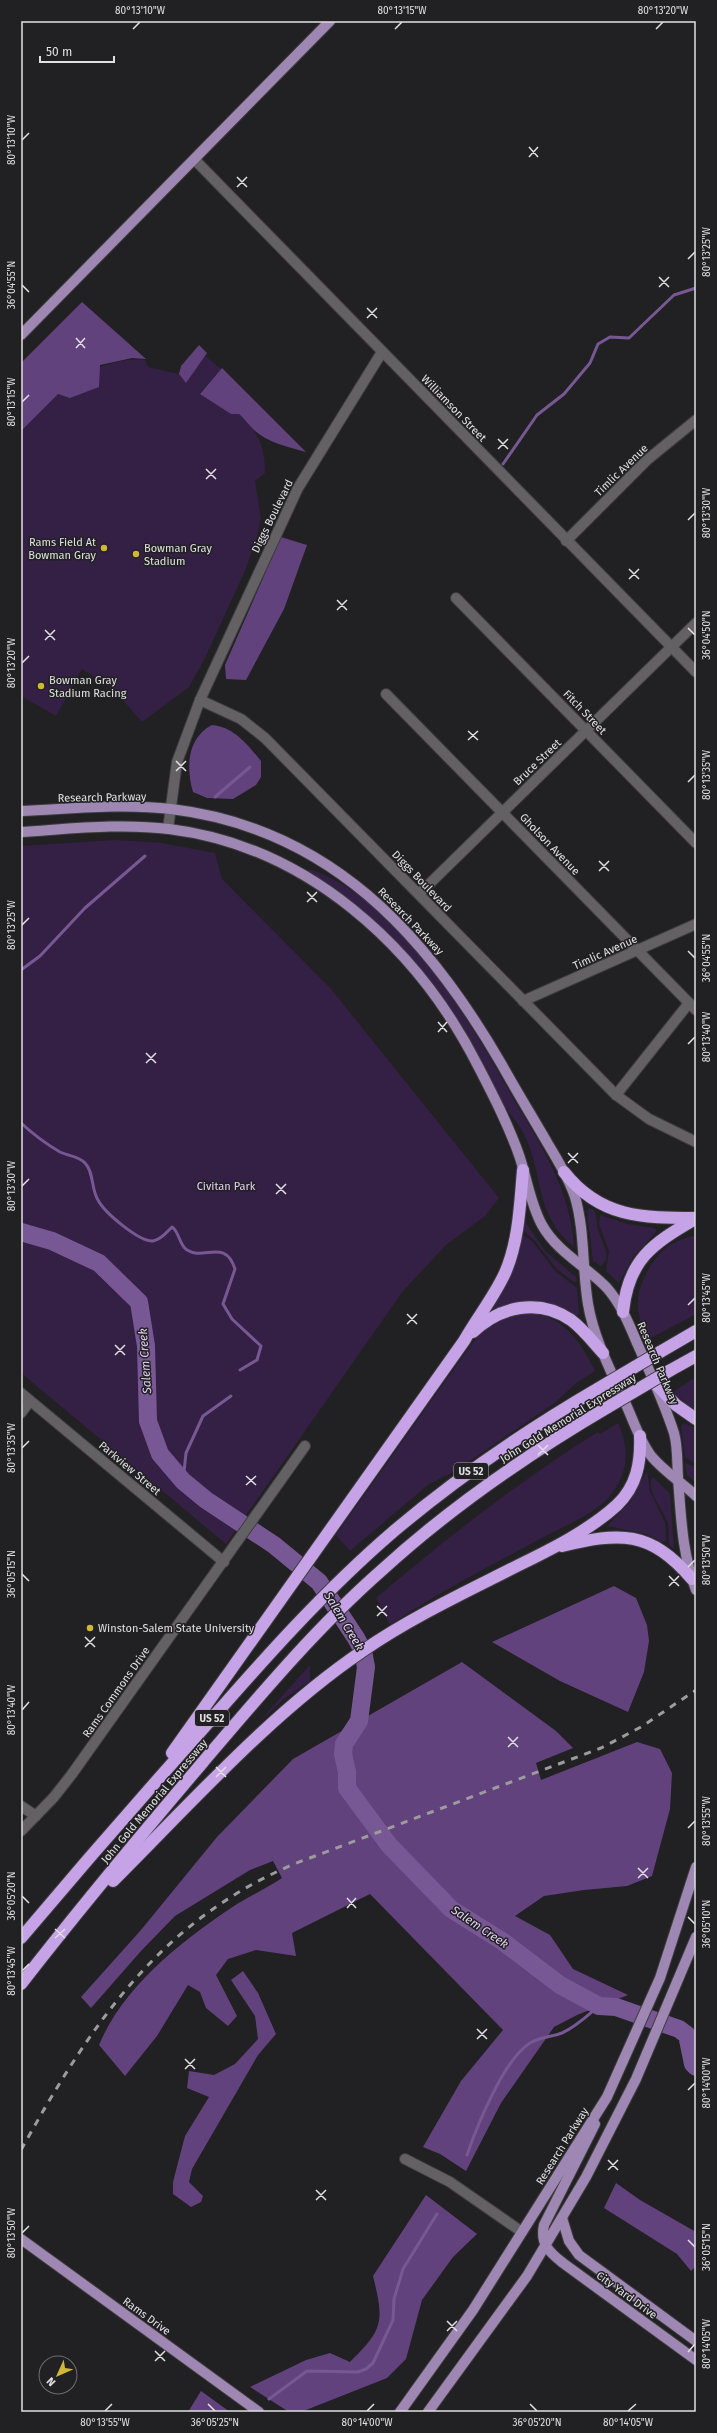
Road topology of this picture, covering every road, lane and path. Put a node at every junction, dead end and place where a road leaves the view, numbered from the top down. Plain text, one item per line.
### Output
1 (330, 21) edge
2 (195, 160) junction
3 (21, 335) edge
4 (382, 352) junction
5 (696, 420) edge
6 (566, 540) junction
7 (456, 598) dead end
8 (696, 623) edge
9 (672, 647) junction
10 (696, 672) edge
11 (386, 694) dead end
12 (200, 700) junction
13 (586, 730) junction
14 (171, 809) junction
15 (21, 812) edge
16 (502, 812) junction
17 (168, 829) junction
18 (21, 832) edge
19 (696, 843) edge
20 (419, 894) junction
21 (696, 924) edge
22 (638, 951) junction
23 (523, 1001) junction
24 (692, 1007) edge
25 (616, 1095) junction
26 (696, 1142) edge
27 (523, 1170) junction
28 (564, 1172) junction
29 (696, 1218) edge
30 (585, 1269) junction
31 (623, 1312) junction
32 (696, 1331) edge
33 (464, 1341) junction
34 (603, 1353) junction
35 (696, 1356) edge
36 (655, 1383) junction
37 (21, 1393) edge
38 (30, 1401) junction
39 (21, 1413) edge
40 (696, 1419) edge
41 (640, 1436) junction
42 (305, 1446) dead end
43 (678, 1481) junction
44 (696, 1496) edge
45 (553, 1548) junction
46 (224, 1562) junction
47 (692, 1579) junction
48 (696, 1590) edge
49 (21, 1806) edge
50 (128, 1813) junction
51 (36, 1816) junction
52 (21, 1831) edge
53 (696, 1867) edge
54 (71, 1923) junction
55 (696, 1937) edge
56 (21, 1938) edge
57 (21, 1984) edge
58 (607, 2097) junction
59 (405, 2159) dead end
60 (562, 2218) junction
61 (522, 2232) junction
62 (21, 2239) edge
63 (545, 2247) junction
64 (696, 2341) edge
65 (696, 2360) edge
66 (259, 2412) edge
67 (400, 2412) edge
68 (428, 2412) edge

1 - 2 main road
2 - 3 main road
2 - 4 street, Williamson Street
4 - 6 street, Williamson Street
4 - 12 street, Diggs Boulevard
5 - 6 street, Timlic Avenue
6 - 9 street, Williamson Street
7 - 13 street, Fitch Street
8 - 9 street, Bruce Street
9 - 10 street, Williamson Street
9 - 13 street, Bruce Street
11 - 16 street, Gholson Avenue
12 - 14 street, Diggs Boulevard
12 - 20 street, Diggs Boulevard
13 - 16 street, Bruce Street
13 - 19 street, Fitch Street
14 - 15 main road, Research Parkway
14 - 17 street, Diggs Boulevard
14 - 28 main road, Research Parkway
16 - 20 street, Bruce Street
16 - 22 street, Gholson Avenue
17 - 18 main road, Research Parkway
17 - 27 main road, Research Parkway
20 - 23 street, Diggs Boulevard
21 - 22 street, Timlic Avenue
22 - 23 street, Timlic Avenue
22 - 24 street, Gholson Avenue
23 - 25 street, Diggs Boulevard
24 - 25 street
25 - 26 street, Diggs Boulevard
27 - 30 main road, Research Parkway
27 - 33 highway
28 - 29 highway
28 - 30 main road, Research Parkway
29 - 31 highway
30 - 31 main road, Research Parkway
30 - 34 main road, Research Parkway
31 - 36 main road, Research Parkway
32 - 50 highway, John Gold Memorial Expressway / US 52, bridge
33 - 34 highway
33 - 50 highway
34 - 41 main road, Research Parkway
35 - 54 highway, John Gold Memorial Expressway / US 52, bridge
36 - 40 highway
36 - 43 main road, Research Parkway
37 - 38 street, Parkview Street
38 - 39 street
38 - 46 street, Parkview Street
41 - 43 main road, Research Parkway
41 - 45 highway
42 - 46 street, Rams Commons Drive
43 - 44 main road, Research Parkway
43 - 47 main road, Research Parkway
45 - 47 highway
45 - 54 highway
46 - 51 street, Rams Commons Drive
47 - 48 main road, Research Parkway
49 - 51 street
50 - 56 highway, John Gold Memorial Expressway / US 52
51 - 52 street, Rams Commons Drive
53 - 58 main road, Research Parkway
54 - 57 highway, John Gold Memorial Expressway / US 52
55 - 60 main road
58 - 61 main road, Research Parkway
58 - 63 main road
59 - 61 street
60 - 63 main road
60 - 64 main road, City Yard Drive
61 - 67 main road, Research Parkway
62 - 66 main road, Rams Drive
63 - 65 main road, City Yard Drive
63 - 68 main road

